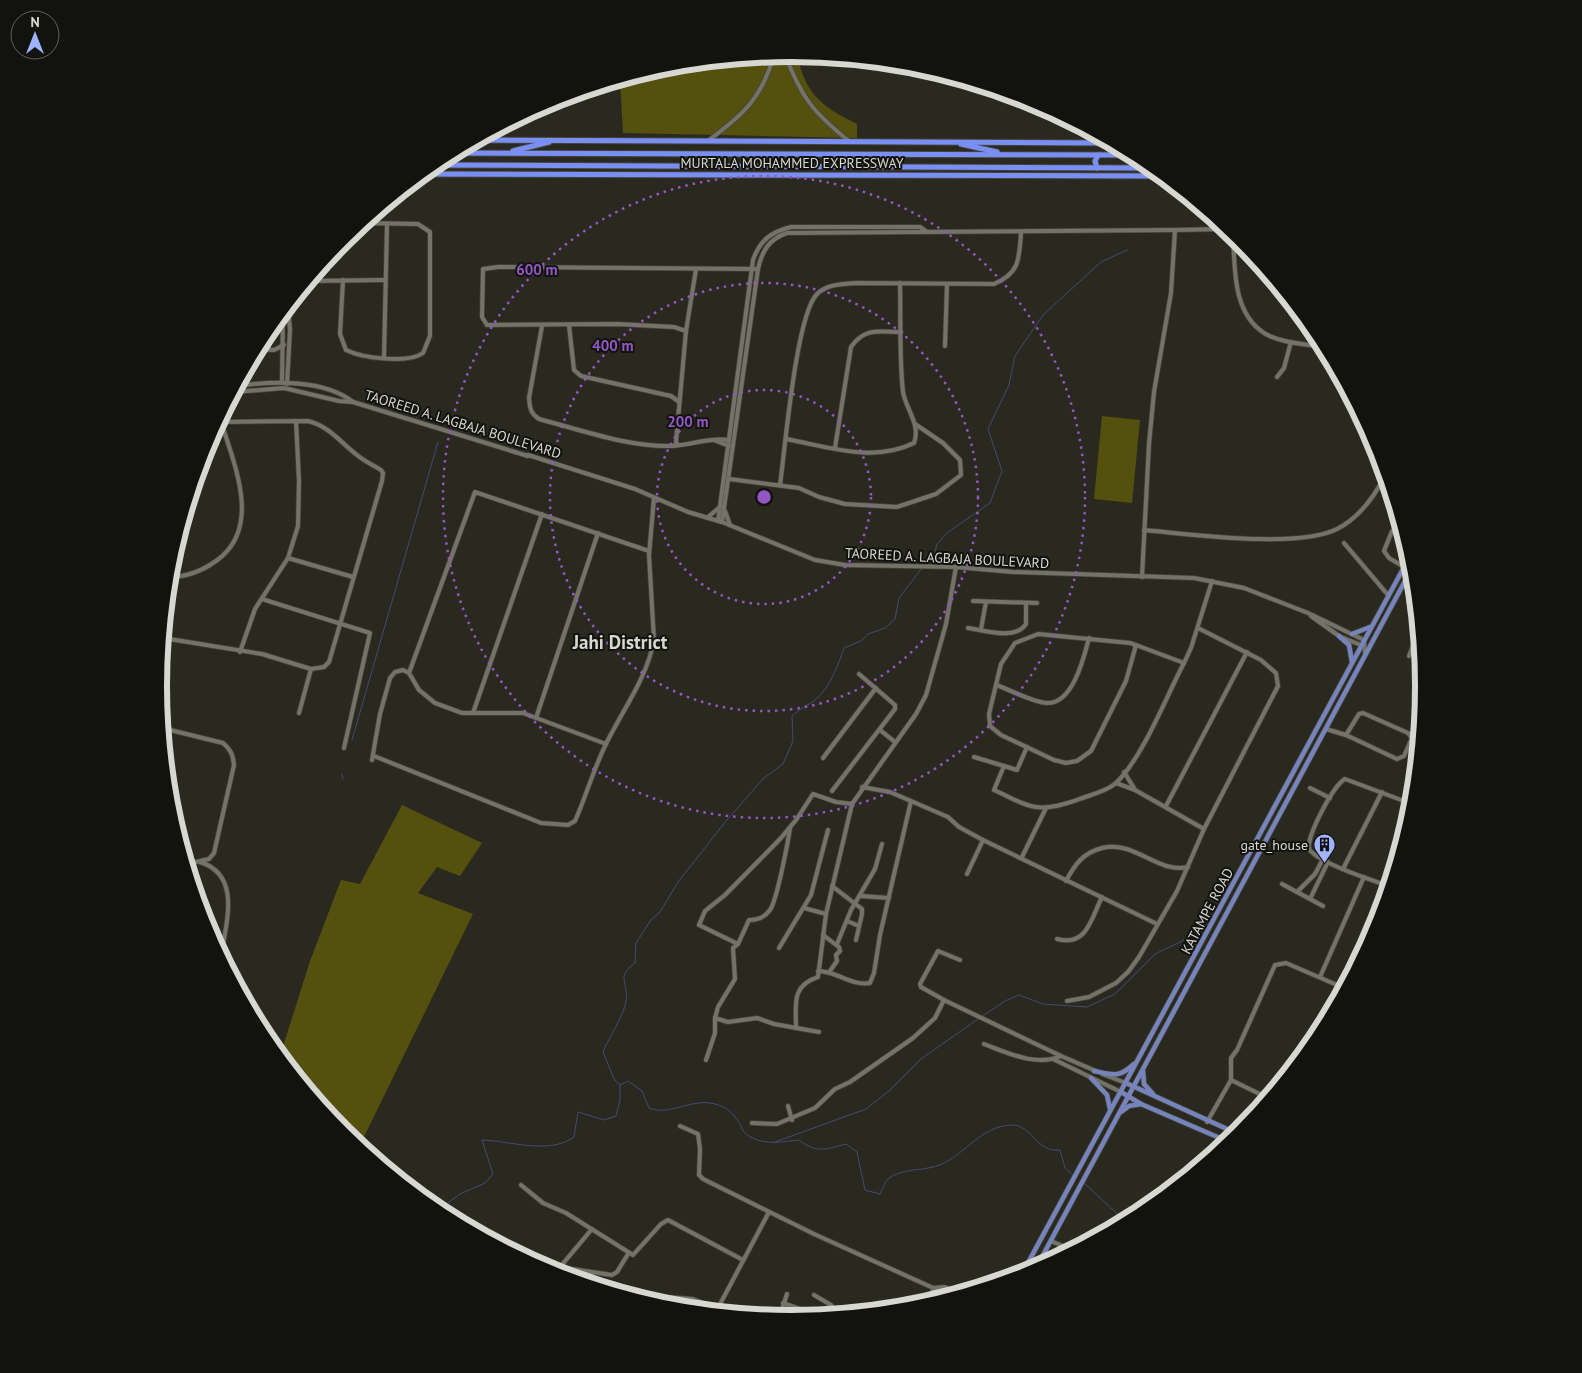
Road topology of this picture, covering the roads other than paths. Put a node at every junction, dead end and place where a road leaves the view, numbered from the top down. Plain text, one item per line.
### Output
1 (788, 62) edge
2 (772, 63) edge
3 (490, 140) edge
4 (556, 140) junction
5 (708, 140) junction
6 (850, 142) junction
7 (952, 142) junction
8 (1097, 143) edge
9 (468, 153) edge
10 (505, 153) junction
11 (1078, 154) junction
12 (1007, 155) junction
13 (1098, 155) junction
14 (1117, 155) edge
15 (447, 166) edge
16 (553, 166) junction
17 (1075, 167) junction
18 (1097, 168) junction
19 (1138, 168) edge
20 (435, 174) edge
21 (508, 174) junction
22 (1149, 176) edge
23 (372, 224) edge
24 (387, 224) junction
25 (1215, 229) edge
26 (1175, 230) junction
27 (927, 232) junction
28 (1020, 232) junction
29 (1234, 247) edge
30 (696, 269) junction
31 (752, 269) junction
32 (758, 269) junction
33 (343, 280) junction
34 (385, 280) junction
35 (317, 281) edge
36 (900, 284) junction
37 (947, 284) junction
38 (289, 317) edge
39 (283, 324) edge
40 (570, 325) junction
41 (542, 326) junction
42 (686, 331) junction
43 (901, 332) junction
44 (1291, 342) junction
45 (284, 345) junction
46 (945, 346) dead end
47 (1314, 346) edge
48 (266, 350) edge
49 (274, 350) junction
50 (283, 357) junction
51 (384, 357) junction
52 (1277, 377) dead end
53 (282, 381) junction
54 (288, 382) junction
55 (245, 385) edge
56 (284, 388) junction
57 (242, 391) edge
58 (678, 401) junction
59 (353, 402) junction
60 (227, 420) edge
61 (296, 421) junction
62 (915, 424) junction
63 (223, 428) edge
64 (786, 439) junction
65 (713, 440) junction
66 (728, 440) junction
67 (734, 441) junction
68 (678, 445) junction
69 (728, 446) junction
70 (734, 446) junction
71 (834, 448) junction
72 (528, 455) dead end
73 (566, 467) junction
74 (730, 479) junction
75 (1381, 483) edge
76 (780, 485) junction
77 (654, 498) junction
78 (721, 506) junction
79 (724, 510) junction
80 (542, 514) junction
81 (707, 518) junction
82 (720, 522) junction
83 (730, 526) junction
84 (1144, 530) junction
85 (1392, 531) dead end
86 (598, 533) junction
87 (1344, 543) dead end
88 (650, 550) junction
89 (288, 558) junction
90 (956, 567) junction
91 (1404, 567) edge
92 (1404, 568) edge
93 (177, 576) edge
94 (353, 577) junction
95 (1142, 577) junction
96 (1212, 581) junction
97 (1406, 581) edge
98 (1404, 584) joint
99 (1388, 595) junction
100 (262, 599) junction
101 (973, 601) dead end
102 (986, 602) junction
103 (1026, 603) junction
104 (1037, 603) dead end
105 (1308, 613) junction
106 (340, 623) junction
107 (1373, 625) junction
108 (968, 628) dead end
109 (1198, 628) junction
110 (981, 629) junction
111 (1019, 631) junction
112 (1352, 634) junction
113 (1339, 636) junction
114 (1026, 637) junction
115 (1090, 638) junction
116 (169, 639) edge
117 (1372, 642) junction
118 (1414, 643) edge
119 (1363, 644) junction
120 (1136, 645) junction
121 (1414, 647) edge
122 (240, 652) junction
123 (1247, 652) junction
124 (1365, 654) junction
125 (1184, 663) junction
126 (1352, 663) junction
127 (311, 669) junction
128 (409, 673) junction
129 (859, 674) dead end
130 (996, 685) junction
131 (876, 688) junction
132 (299, 713) dead end
133 (473, 713) junction
134 (536, 718) junction
135 (1326, 729) junction
136 (168, 730) edge
137 (880, 730) junction
138 (1346, 735) junction
139 (895, 742) junction
140 (606, 744) junction
141 (1027, 747) junction
142 (344, 748) dead end
143 (974, 757) dead end
144 (824, 758) dead end
145 (1004, 766) junction
146 (1124, 772) junction
147 (1116, 782) junction
148 (862, 787) junction
149 (1310, 788) dead end
150 (1135, 790) junction
151 (832, 791) dead end
152 (1382, 792) junction
153 (1330, 798) junction
154 (911, 801) junction
155 (1404, 801) edge
156 (852, 804) junction
157 (1166, 806) junction
158 (1046, 808) junction
159 (790, 827) junction
160 (1204, 829) junction
161 (828, 830) dead end
162 (984, 840) junction
163 (882, 844) dead end
164 (1022, 857) junction
165 (1323, 859) junction
166 (200, 862) junction
167 (1328, 862) junction
168 (193, 863) edge
169 (1188, 867) junction
170 (1343, 869) junction
171 (968, 874) dead end
172 (1315, 874) junction
173 (1364, 877) junction
174 (1321, 878) junction
175 (1066, 881) junction
176 (1282, 884) dead end
177 (1383, 884) edge
178 (832, 886) junction
179 (1297, 892) junction
180 (861, 896) junction
181 (1102, 897) junction
182 (889, 898) junction
183 (1310, 899) junction
184 (856, 902) junction
185 (1323, 906) dead end
186 (804, 908) junction
187 (826, 914) junction
188 (847, 921) junction
189 (1157, 924) junction
190 (859, 926) junction
191 (823, 935) junction
192 (1057, 939) dead end
193 (856, 940) dead end
194 (223, 944) edge
195 (738, 944) junction
196 (837, 944) junction
197 (779, 948) dead end
198 (960, 960) dead end
199 (818, 971) junction
200 (830, 971) junction
201 (1320, 976) junction
202 (1338, 985) edge
203 (944, 1000) junction
204 (1067, 1001) dead end
205 (714, 1018) junction
206 (796, 1028) junction
207 (819, 1032) dead end
208 (984, 1044) dead end
209 (1061, 1056) junction
210 (1053, 1059) junction
211 (1139, 1059) junction
212 (706, 1060) dead end
213 (1143, 1068) junction
214 (1094, 1071) junction
215 (1091, 1078) junction
216 (1230, 1080) junction
217 (1126, 1083) junction
218 (1133, 1087) junction
219 (1121, 1092) junction
220 (1262, 1095) edge
221 (1128, 1096) junction
222 (1160, 1100) junction
223 (1141, 1104) junction
224 (788, 1106) dead end
225 (1110, 1112) junction
226 (1120, 1112) junction
227 (792, 1120) junction
228 (1207, 1122) junction
229 (752, 1123) dead end
230 (680, 1126) dead end
231 (1229, 1131) edge
232 (1221, 1138) edge
233 (521, 1185) dead end
234 (769, 1212) junction
235 (592, 1229) junction
236 (1051, 1241) junction
237 (1065, 1247) edge
238 (628, 1254) junction
239 (1042, 1258) edge
240 (743, 1260) junction
241 (1027, 1264) edge
242 (560, 1266) edge
243 (566, 1268) edge
244 (934, 1288) junction
245 (951, 1289) edge
246 (942, 1292) edge
247 (787, 1294) dead end
248 (814, 1295) dead end
249 (931, 1295) edge
250 (667, 1297) dead end
251 (783, 1303) junction
252 (709, 1305) edge
253 (719, 1306) edge
254 (833, 1309) edge
255 (781, 1310) edge
256 (802, 1310) edge

1 - 6 street
2 - 5 street
3 - 4 highway, MURTALA MOHAMMED EXPRESSWAY
4 - 5 highway, MURTALA MOHAMMED EXPRESSWAY
4 - 10 highway
5 - 6 highway, MURTALA MOHAMMED EXPRESSWAY
6 - 7 highway, MURTALA MOHAMMED EXPRESSWAY
7 - 8 highway, MURTALA MOHAMMED EXPRESSWAY
7 - 12 highway
9 - 10 highway, MURTALA MOHAMMED EXPRESSWAY
10 - 12 highway, MURTALA MOHAMMED EXPRESSWAY
11 - 12 highway, MURTALA MOHAMMED EXPRESSWAY
11 - 13 highway, MURTALA MOHAMMED EXPRESSWAY
11 - 17 highway
13 - 14 highway, MURTALA MOHAMMED EXPRESSWAY
13 - 18 highway
15 - 16 highway, MURTALA MOHAMMED EXPRESSWAY
16 - 17 highway, MURTALA MOHAMMED EXPRESSWAY
16 - 21 highway
17 - 18 highway, MURTALA MOHAMMED EXPRESSWAY
18 - 19 highway, MURTALA MOHAMMED EXPRESSWAY
20 - 21 highway, MURTALA MOHAMMED EXPRESSWAY
21 - 22 highway, MURTALA MOHAMMED EXPRESSWAY
23 - 24 street
24 - 34 street
24 - 51 street
25 - 26 street
26 - 28 street
26 - 84 street
27 - 28 street
27 - 31 street
27 - 32 street
28 - 37 street
29 - 44 street
30 - 31 street
30 - 41 street
30 - 42 street
31 - 32 street
31 - 66 street
32 - 67 street
33 - 34 street
33 - 35 street
33 - 51 street
34 - 51 street
36 - 37 street
36 - 43 street
36 - 64 street
37 - 46 street
38 - 54 street
39 - 45 street
40 - 41 street
40 - 42 street
40 - 58 street
41 - 68 street
42 - 58 street
43 - 62 street
43 - 71 street
44 - 47 street
44 - 52 street
45 - 49 street
45 - 50 street
48 - 49 street
49 - 50 street
50 - 53 street
53 - 54 street, TAOREED A. LAGBAJA BOULEVARD
53 - 55 street, TAOREED A. LAGBAJA BOULEVARD
53 - 56 street
54 - 56 street
54 - 59 street, TAOREED A. LAGBAJA BOULEVARD
56 - 57 street, TAOREED A. LAGBAJA BOULEVARD
56 - 59 street, TAOREED A. LAGBAJA BOULEVARD
58 - 68 street
59 - 73 street, TAOREED A. LAGBAJA BOULEVARD
60 - 61 street
61 - 89 street
61 - 94 street
62 - 71 street
62 - 76 street
63 - 93 street
64 - 71 street
64 - 76 street
65 - 66 street
65 - 68 street
65 - 69 street
66 - 67 street
66 - 69 street
67 - 70 street
69 - 70 street
69 - 78 street
70 - 74 street
72 - 73 street, TAOREED A. LAGBAJA BOULEVARD
73 - 77 street, TAOREED A. LAGBAJA BOULEVARD
74 - 76 street
74 - 79 street
75 - 84 street
77 - 81 street, TAOREED A. LAGBAJA BOULEVARD
77 - 88 street
78 - 81 street
78 - 82 street
79 - 82 street
79 - 83 street
80 - 86 street
80 - 128 street
80 - 133 street
81 - 82 street, TAOREED A. LAGBAJA BOULEVARD
82 - 83 street, TAOREED A. LAGBAJA BOULEVARD
83 - 90 street, TAOREED A. LAGBAJA BOULEVARD
84 - 95 street
85 - 91 street
86 - 88 street
86 - 134 street
87 - 99 street
88 - 140 street
89 - 94 street
89 - 100 street
90 - 95 street, TAOREED A. LAGBAJA BOULEVARD
90 - 139 street
92 - 99 main road, KATAMPE ROAD
94 - 106 street
95 - 96 street, TAOREED A. LAGBAJA BOULEVARD
96 - 105 street, TAOREED A. LAGBAJA BOULEVARD
96 - 109 street
97 - 98 main road, KATAMPE ROAD
98 - 117 main road, KATAMPE ROAD
99 - 107 main road, KATAMPE ROAD
100 - 106 street
100 - 122 street
101 - 102 street
102 - 103 street
102 - 110 street
103 - 104 street
103 - 111 street
105 - 112 street, TAOREED A. LAGBAJA BOULEVARD
105 - 113 street, TAOREED A. LAGBAJA BOULEVARD
106 - 127 street
106 - 142 street
107 - 112 main road
107 - 119 main road, KATAMPE ROAD
108 - 110 street
109 - 123 street
109 - 125 street
110 - 111 street
111 - 114 street
112 - 119 street, TAOREED A. LAGBAJA BOULEVARD
113 - 119 street, TAOREED A. LAGBAJA BOULEVARD
113 - 126 main road
114 - 115 street
114 - 130 street
115 - 120 street
115 - 130 street
116 - 122 street
117 - 119 street
117 - 124 main road, KATAMPE ROAD
118 - 121 street
119 - 124 street
119 - 126 main road, KATAMPE ROAD
120 - 125 street
120 - 141 street
122 - 127 street
123 - 157 street
123 - 160 street
124 - 135 main road, KATAMPE ROAD
125 - 146 street
126 - 211 main road, KATAMPE ROAD
127 - 132 street
128 - 133 street
128 - 140 street
129 - 131 street
130 - 141 street
131 - 137 street
131 - 144 street
133 - 134 street
134 - 140 street
135 - 138 street
135 - 213 main road, KATAMPE ROAD
136 - 166 street
137 - 139 street
137 - 151 street
138 - 138 street
139 - 148 street
141 - 145 street
143 - 145 street
145 - 158 street
146 - 147 street
146 - 150 street
147 - 150 street
147 - 158 street
148 - 154 street
148 - 156 street
149 - 153 street
150 - 157 street
152 - 153 street
152 - 155 street
152 - 170 street
153 - 165 street
154 - 162 street
154 - 182 street
156 - 159 street
156 - 178 street
157 - 160 street
158 - 164 street
159 - 195 street
159 - 195 street
160 - 169 street
161 - 186 street
162 - 164 street
162 - 171 street
163 - 180 street
164 - 175 street
165 - 167 street
165 - 172 street
166 - 168 street
166 - 194 street
167 - 170 street
167 - 174 street
169 - 175 street
169 - 189 street
170 - 173 street
172 - 174 street
172 - 179 street
173 - 177 street
173 - 201 street
174 - 183 street
175 - 181 street
176 - 179 street
178 - 184 street
178 - 187 street
179 - 183 street
180 - 182 street
180 - 184 street
181 - 189 street
181 - 192 street
182 - 200 street
183 - 185 street
184 - 188 street
184 - 190 street
186 - 187 street
186 - 197 street
187 - 191 street
188 - 190 street
188 - 196 street
189 - 204 street
190 - 193 street
191 - 196 street
191 - 199 street
195 - 205 street
196 - 200 street
198 - 203 street
199 - 200 street
199 - 206 street
201 - 202 street
201 - 216 street
203 - 209 street
203 - 227 street
205 - 206 street
205 - 212 street
206 - 207 street
208 - 210 street
209 - 210 street
209 - 214 street
210 - 215 street
211 - 214 main road
211 - 217 main road, KATAMPE ROAD
213 - 218 main road, KATAMPE ROAD
213 - 222 main road
214 - 217 street
215 - 219 street
215 - 225 main road
216 - 220 street
216 - 228 street
217 - 218 main road
217 - 219 main road, KATAMPE ROAD
218 - 221 main road, KATAMPE ROAD
218 - 222 main road
219 - 221 main road
219 - 225 main road, KATAMPE ROAD
221 - 223 main road
221 - 226 main road, KATAMPE ROAD
222 - 228 main road
223 - 226 main road
223 - 232 main road
224 - 227 street
225 - 241 main road, KATAMPE ROAD
226 - 236 main road, KATAMPE ROAD
227 - 229 street
228 - 231 main road
230 - 234 street
233 - 235 street
234 - 240 street
234 - 244 street
235 - 238 street
235 - 242 street
236 - 237 street
236 - 239 main road, KATAMPE ROAD
238 - 240 street
238 - 243 street
240 - 253 street
244 - 245 street
244 - 246 street
244 - 249 street
247 - 251 street
248 - 254 street
250 - 252 street
251 - 255 street
251 - 256 street

